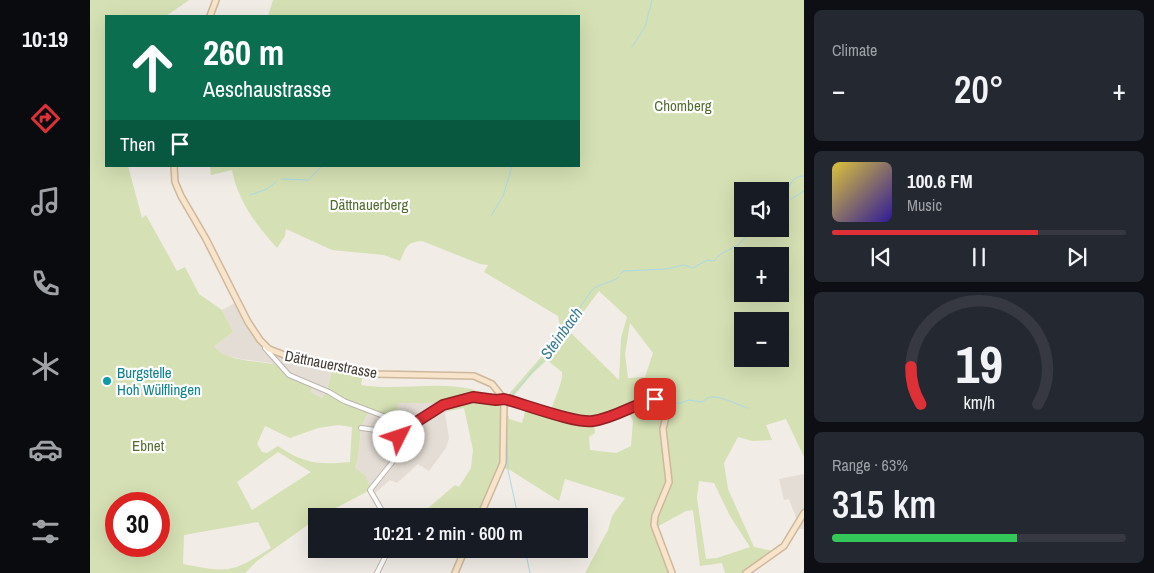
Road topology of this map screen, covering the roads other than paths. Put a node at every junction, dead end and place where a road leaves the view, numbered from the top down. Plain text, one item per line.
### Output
1 (216, 0) edge
2 (210, 15) edge
3 (174, 167) edge
4 (263, 343) junction
5 (504, 399) junction
6 (361, 428) dead end
7 (399, 433) junction
8 (380, 508) edge
9 (483, 508) edge
10 (804, 513) edge
11 (384, 558) edge
12 (462, 558) edge
13 (377, 573) edge
14 (455, 573) edge
15 (672, 573) edge
16 (746, 573) edge

1 - 2 street
3 - 4 street, Dättnauerstrasse
4 - 5 street, Dättnauerstrasse
4 - 7 street
5 - 7 street
5 - 9 street
5 - 15 street
6 - 7 street
7 - 8 street
10 - 16 street
11 - 13 street
12 - 14 street

